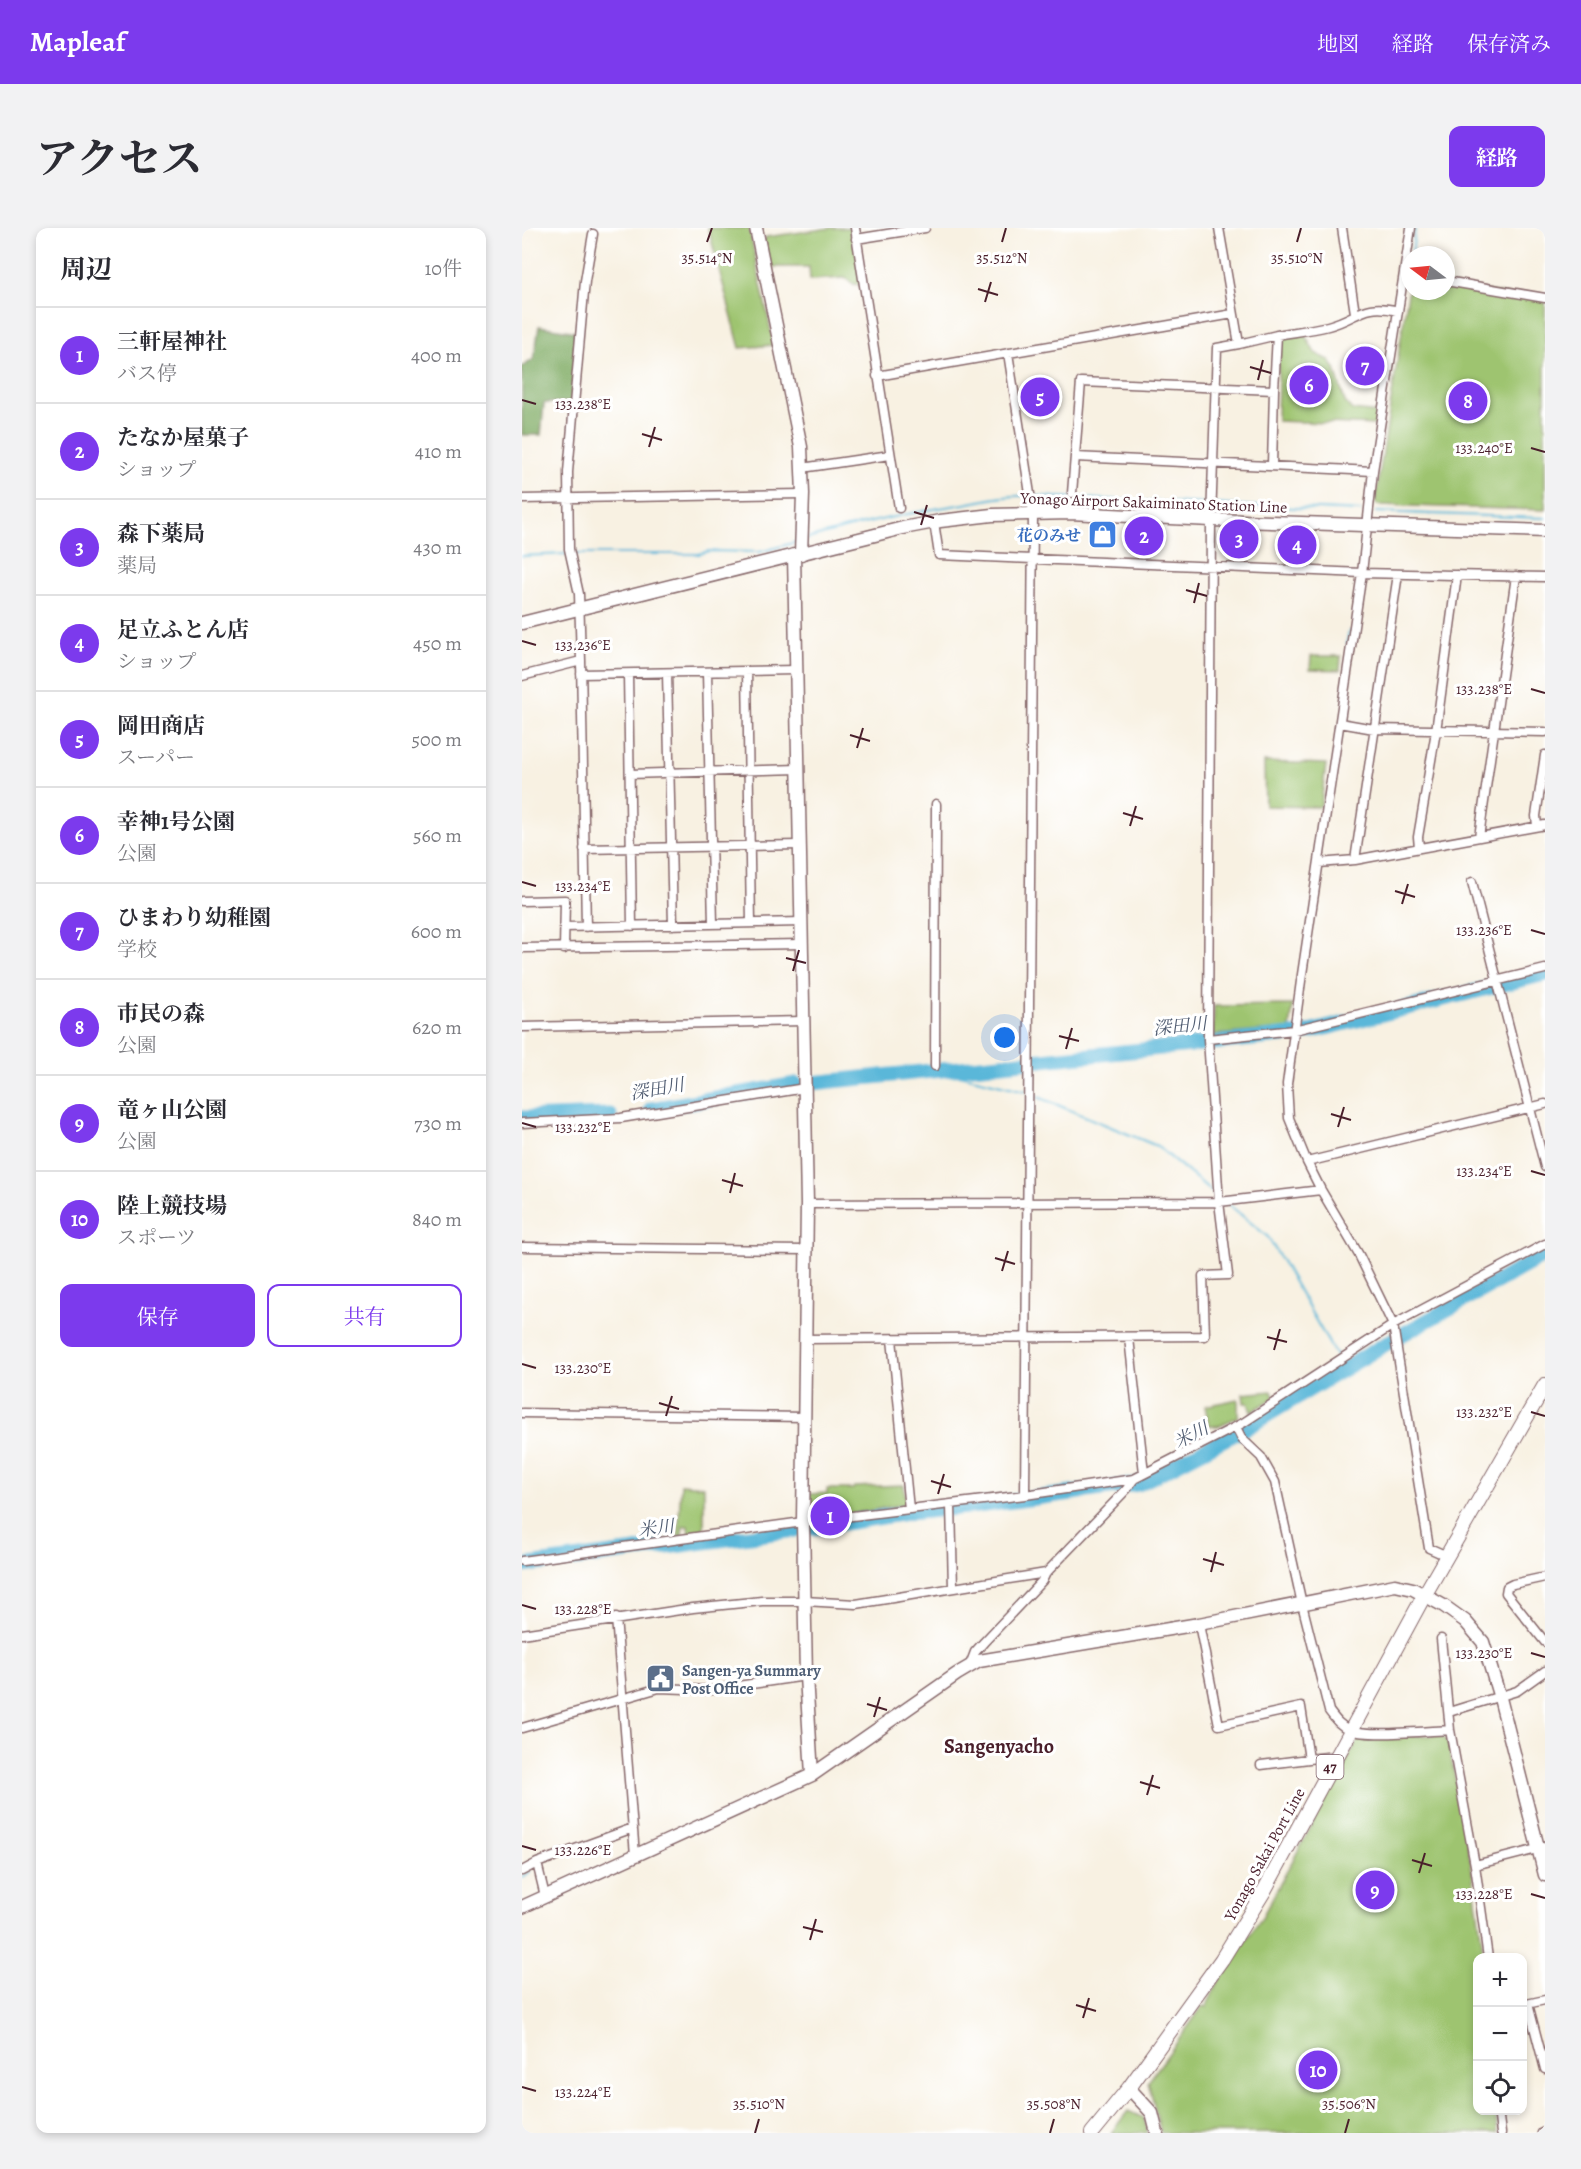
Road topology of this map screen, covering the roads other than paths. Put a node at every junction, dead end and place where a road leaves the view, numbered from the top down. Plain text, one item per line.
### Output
1 (756, 228) edge
2 (855, 228) edge
3 (925, 228) edge
4 (1219, 228) edge
5 (1342, 228) edge
6 (1411, 228) edge
7 (593, 234) dead end
8 (856, 239) junction
9 (1409, 246) edge
10 (1455, 283) edge
11 (1545, 298) edge
12 (1401, 299) edge
13 (1398, 311) junction
14 (1354, 313) junction
15 (1233, 314) junction
16 (1277, 335) junction
17 (1239, 344) junction
18 (1008, 353) junction
19 (877, 376) junction
20 (1216, 388) junction
21 (1274, 390) junction
22 (890, 455) junction
23 (1075, 457) junction
24 (1213, 463) junction
25 (1272, 465) junction
26 (802, 468) junction
27 (1373, 471) junction
28 (1072, 493) dead end
29 (803, 494) junction
30 (569, 498) junction
31 (522, 499) edge
32 (899, 508) dead end
33 (1033, 513) junction
34 (1211, 520) junction
35 (934, 522) junction
36 (1366, 524) junction
37 (1545, 531) edge
38 (798, 554) junction
39 (1032, 558) junction
40 (1211, 567) junction
41 (1362, 573) junction
42 (1398, 574) junction
43 (1457, 575) junction
44 (1516, 576) junction
45 (1545, 577) edge
46 (580, 609) junction
47 (522, 623) edge
48 (581, 661) junction
49 (796, 670) junction
50 (747, 671) junction
51 (707, 672) junction
52 (667, 673) junction
53 (581, 674) junction
54 (628, 674) junction
55 (522, 676) edge
56 (1340, 723) junction
57 (1374, 729) junction
58 (1436, 730) junction
59 (1495, 730) junction
60 (1545, 732) edge
61 (1545, 755) edge
62 (798, 769) junction
63 (749, 770) junction
64 (709, 771) junction
65 (669, 772) junction
66 (630, 774) junction
67 (936, 804) dead end
68 (1541, 826) edge
69 (1479, 837) junction
70 (800, 845) junction
71 (750, 846) junction
72 (711, 847) junction
73 (671, 848) junction
74 (1419, 848) junction
75 (584, 849) junction
76 (631, 849) junction
77 (1355, 860) junction
78 (1318, 863) junction
79 (1472, 882) dead end
80 (522, 901) edge
81 (802, 922) junction
82 (751, 923) junction
83 (712, 924) junction
84 (673, 925) junction
85 (632, 926) junction
86 (564, 927) junction
87 (586, 927) junction
88 (802, 944) junction
89 (522, 948) edge
90 (564, 949) junction
91 (1545, 969) edge
92 (1498, 981) junction
93 (803, 1021) junction
94 (522, 1027) edge
95 (1294, 1030) junction
96 (1209, 1039) junction
97 (935, 1066) dead end
98 (805, 1088) junction
99 (1545, 1104) edge
100 (1529, 1108) junction
101 (522, 1123) edge
102 (1307, 1162) junction
103 (1545, 1167) edge
104 (1321, 1190) junction
105 (1219, 1202) junction
106 (807, 1204) junction
107 (1028, 1204) junction
108 (1545, 1244) edge
109 (522, 1247) edge
110 (806, 1250) junction
111 (1393, 1325) junction
112 (1027, 1338) junction
113 (1129, 1338) junction
114 (806, 1339) junction
115 (892, 1339) junction
116 (1545, 1386) edge
117 (522, 1413) edge
118 (804, 1418) junction
119 (1236, 1427) junction
120 (1144, 1473) junction
121 (1134, 1479) junction
122 (1024, 1495) junction
123 (951, 1504) junction
124 (909, 1509) junction
125 (803, 1522) junction
126 (1447, 1556) junction
127 (522, 1561) edge
128 (1046, 1573) junction
129 (1545, 1577) edge
130 (953, 1588) junction
131 (1425, 1594) junction
132 (804, 1601) junction
133 (1302, 1604) junction
134 (616, 1618) junction
135 (1199, 1624) junction
136 (522, 1634) edge
137 (1441, 1639) dead end
138 (1545, 1642) edge
139 (970, 1665) junction
140 (1545, 1671) edge
141 (806, 1676) junction
142 (624, 1697) junction
143 (1500, 1698) junction
144 (1449, 1712) junction
145 (522, 1728) edge
146 (1350, 1730) junction
147 (1450, 1730) junction
148 (1336, 1756) junction
149 (1309, 1758) junction
150 (1261, 1765) dead end
151 (812, 1775) junction
152 (633, 1828) junction
153 (1542, 1848) edge
154 (635, 1855) junction
155 (537, 1863) junction
156 (1475, 1864) junction
157 (522, 1871) edge
158 (1545, 1875) edge
159 (544, 1896) junction
160 (522, 1907) edge
161 (1487, 1953) edge
162 (1545, 2000) edge
163 (1527, 2004) edge
164 (1527, 2007) edge
165 (1545, 2069) edge
166 (1129, 2088) junction
167 (1499, 2115) edge
168 (1092, 2133) edge
169 (1157, 2133) edge
170 (1501, 2133) edge

1 - 26 street
2 - 8 street
3 - 8 street
4 - 15 street
5 - 14 street
6 - 9 street
7 - 30 street
8 - 19 street
10 - 11 street
12 - 13 street
13 - 14 street
13 - 27 street
14 - 16 street
15 - 17 street
15 - 18 street
16 - 17 street
16 - 21 street
17 - 20 street
18 - 19 street
18 - 33 street
19 - 22 street
20 - 21 street
20 - 23 street
20 - 24 street
21 - 25 street
22 - 26 street
22 - 32 street
23 - 24 street
23 - 28 street
24 - 25 street
24 - 34 street
25 - 27 street
26 - 29 street
27 - 36 street
29 - 30 street
29 - 38 street
30 - 31 street
30 - 46 street
33 - 34 street, Yonago Airport Sakaiminato Station Line
33 - 35 street, Yonago Airport Sakaiminato Station Line
33 - 39 street
34 - 36 street, Yonago Airport Sakaiminato Station Line
34 - 40 street
35 - 38 street, Yonago Airport Sakaiminato Station Line
35 - 39 street
36 - 37 street, Yonago Airport Sakaiminato Station Line
36 - 41 street
38 - 46 street, Yonago Airport Sakaiminato Station Line
38 - 49 street
39 - 40 street
39 - 107 street
40 - 41 street
40 - 96 street
41 - 42 street
41 - 56 street
42 - 43 street
42 - 57 street
43 - 44 street
43 - 58 street
44 - 45 street
44 - 59 street
46 - 47 street, Yonago Airport Sakaiminato Station Line
46 - 48 street
48 - 53 street
48 - 55 street
49 - 50 street
49 - 62 street
50 - 51 street
50 - 63 street
51 - 52 street
51 - 64 street
52 - 54 street
52 - 65 street
53 - 54 street
53 - 75 street
54 - 66 street
56 - 57 street
56 - 78 street
57 - 58 street
57 - 77 street
58 - 59 street
58 - 74 street
59 - 60 street
59 - 69 street
61 - 68 street
62 - 63 street
62 - 70 street
63 - 64 street
63 - 71 street
64 - 65 street
64 - 72 street
65 - 66 street
65 - 73 street
66 - 76 street
67 - 97 street
68 - 69 street
69 - 74 street
70 - 71 street
70 - 81 street
71 - 72 street
71 - 82 street
72 - 73 street
72 - 83 street
73 - 76 street
73 - 84 street
74 - 77 street
75 - 76 street
75 - 87 street
76 - 85 street
77 - 78 street
78 - 95 street
79 - 92 street
80 - 86 street
81 - 82 street
81 - 88 street
82 - 83 street
83 - 84 street
84 - 85 street
85 - 87 street
86 - 87 street
86 - 90 street
88 - 90 street
88 - 93 street
89 - 90 street
91 - 92 street
92 - 95 street
92 - 100 street
93 - 94 street
93 - 98 street
95 - 96 street
95 - 102 street
96 - 105 street
98 - 101 street
98 - 106 street
99 - 100 street
100 - 102 street
100 - 103 street
102 - 104 street
104 - 105 street
104 - 111 street
105 - 107 street
105 - 113 street
106 - 107 street
106 - 110 street
107 - 112 street
108 - 111 street
109 - 110 street
110 - 114 street
111 - 119 street
111 - 126 street
112 - 113 street
112 - 115 street
112 - 122 street
113 - 120 street
114 - 115 street
114 - 118 street
115 - 124 street
116 - 126 main road, Yonago Sakai Port Line / 47
117 - 118 street
118 - 125 street
119 - 120 street
119 - 133 street
120 - 121 street
121 - 122 street
121 - 128 street
122 - 123 street
123 - 124 street
123 - 130 street
124 - 125 street
125 - 127 street
125 - 132 street
126 - 131 main road, Yonago Sakai Port Line / 47
128 - 130 street
128 - 139 street
129 - 138 street
130 - 132 street
131 - 133 street
131 - 143 street
131 - 146 main road, Yonago Sakai Port Line / 47
132 - 134 street
132 - 141 street
133 - 135 street
133 - 146 street
134 - 136 street
134 - 142 street
135 - 139 street
135 - 149 street
137 - 144 street
139 - 151 street
140 - 143 street
141 - 142 street
141 - 151 street
142 - 145 street
142 - 152 street
143 - 144 street
143 - 153 street
144 - 147 street
146 - 147 street
146 - 148 main road, Yonago Sakai Port Line / 47
147 - 156 street
148 - 149 street
148 - 166 main road, Yonago Sakai Port Line / 47
149 - 150 street
151 - 154 street
152 - 154 street
152 - 155 street
153 - 156 street
153 - 158 street
154 - 159 street
155 - 157 street
155 - 159 street
156 - 161 street
159 - 160 street
162 - 163 street
164 - 165 street
166 - 168 main road, Yonago Sakai Port Line / 47
166 - 169 street
167 - 170 street

